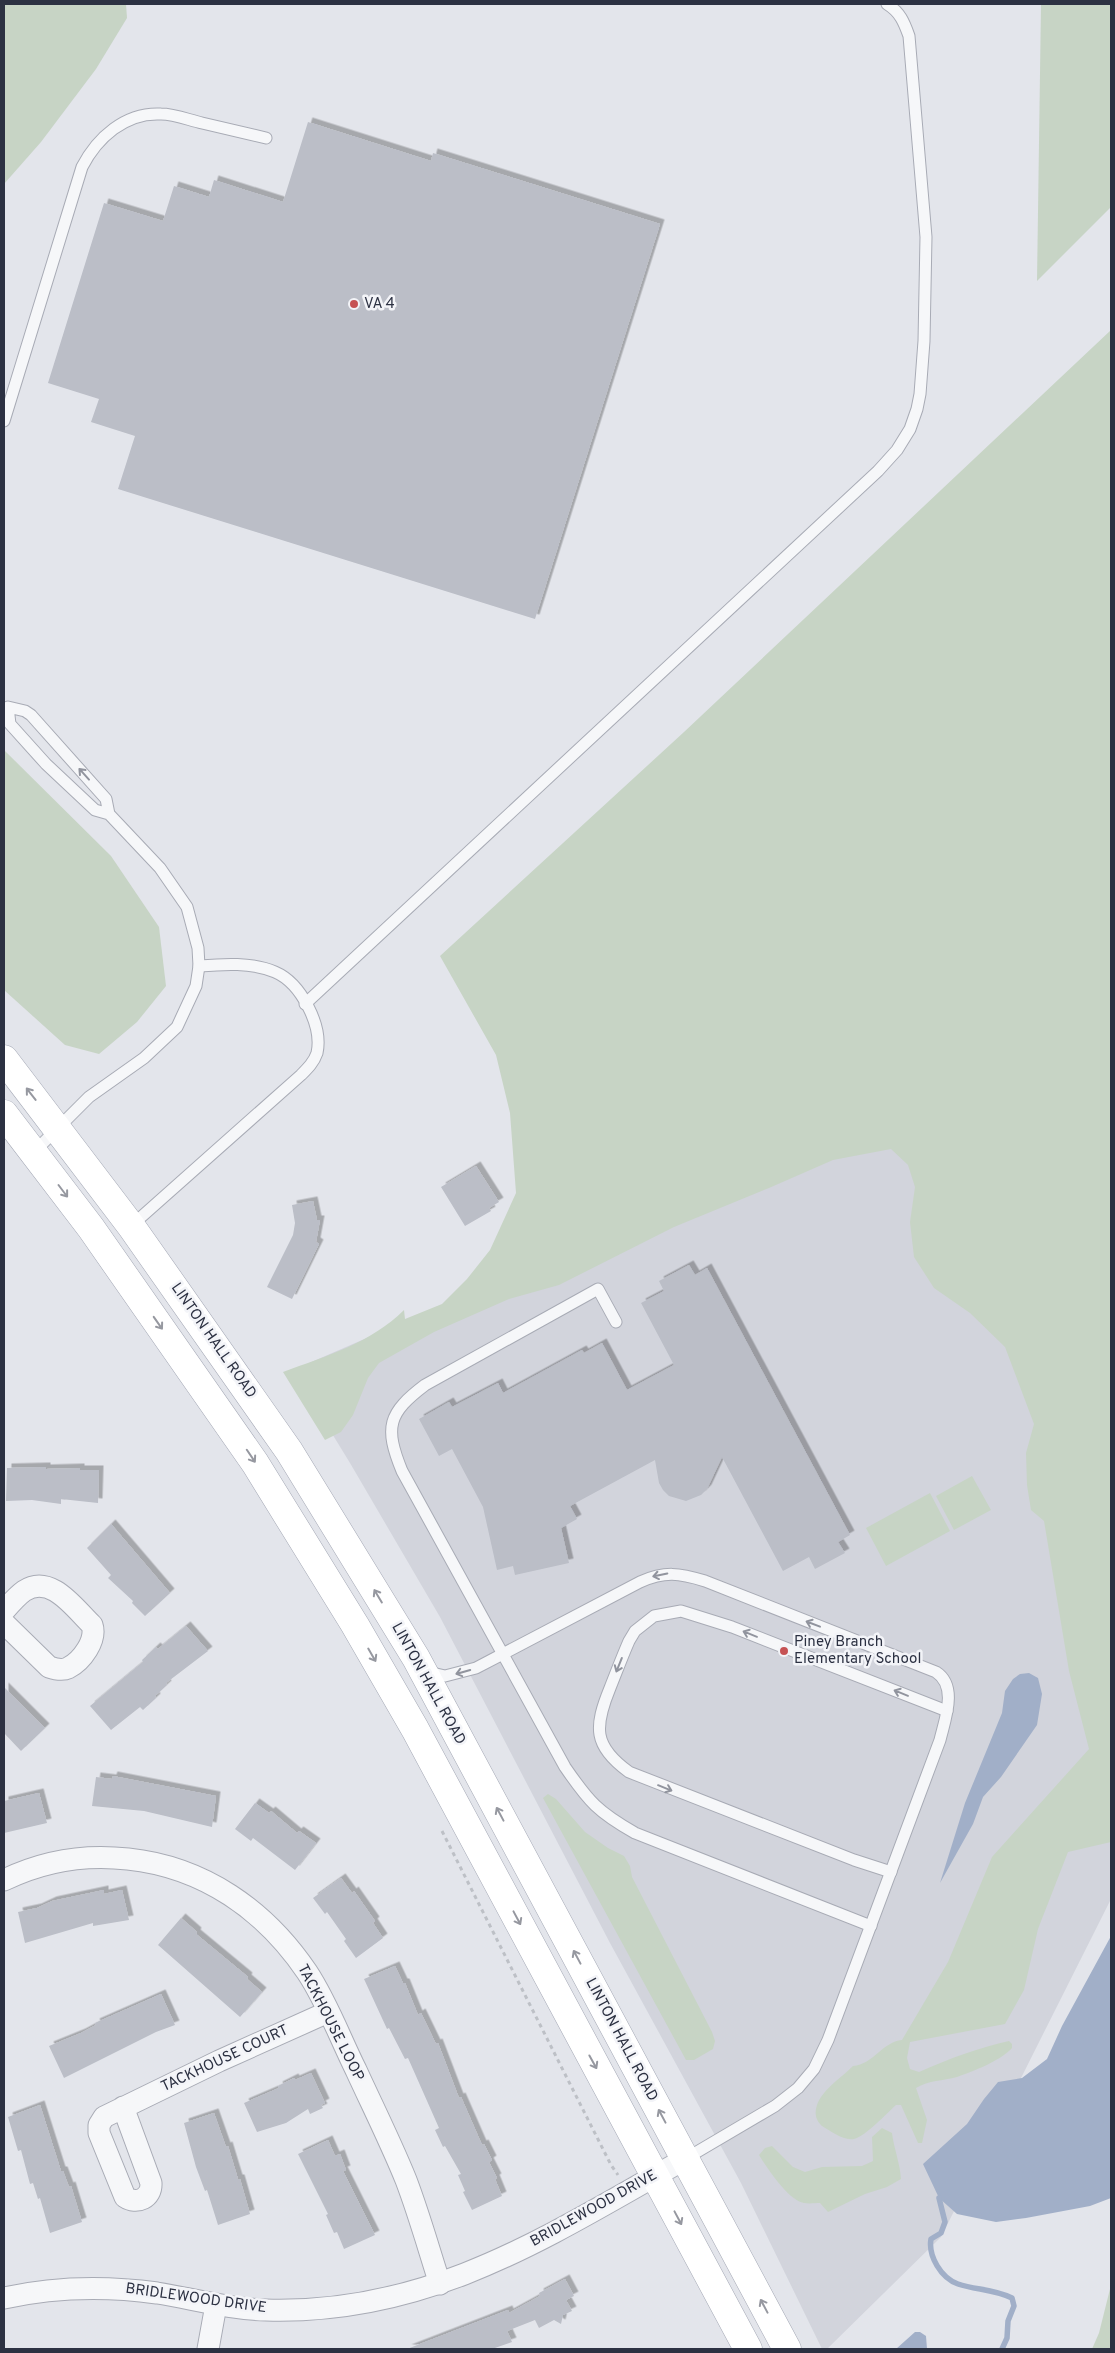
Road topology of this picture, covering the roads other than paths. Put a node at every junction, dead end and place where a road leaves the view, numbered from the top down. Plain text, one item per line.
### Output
1 (887, 4) edge
2 (266, 138) dead end
3 (4, 421) edge
4 (6, 704) edge
5 (109, 814) junction
6 (199, 966) junction
7 (305, 1004) junction
8 (4, 1059) edge
9 (4, 1114) edge
10 (58, 1128) junction
11 (34, 1152) junction
12 (131, 1226) junction
13 (616, 1322) dead end
14 (4, 1611) edge
15 (4, 1623) edge
16 (503, 1655) junction
17 (421, 1669) junction
18 (947, 1711) junction
19 (891, 1872) junction
20 (4, 1880) edge
21 (871, 1926) junction
22 (328, 2012) junction
23 (123, 2108) dead end
24 (685, 2159) junction
25 (656, 2175) junction
26 (440, 2284) junction
27 (4, 2298) edge
28 (216, 2305) junction
29 (208, 2349) edge
30 (748, 2349) edge
31 (787, 2349) edge

1 - 7 lane
2 - 3 lane
5 -> 4 lane
4 - 5 lane
5 - 6 lane
6 - 7 lane
6 - 10 lane
7 - 12 lane
10 -> 8 main road, LINTON HALL ROAD
9 - 11 main road
10 - 11 lane
10 - 12 main road, LINTON HALL ROAD
11 -> 25 main road
17 -> 12 main road, LINTON HALL ROAD
13 - 16 lane
14 - 15 street
16 -> 17 lane
18 -> 16 lane
16 - 21 lane
24 -> 17 main road, LINTON HALL ROAD
18 - 19 lane
18 -> 19 lane
19 - 21 lane
20 - 22 street, TACKHOUSE LOOP
21 - 24 lane
22 - 23 street, TACKHOUSE COURT
22 - 26 street, TACKHOUSE LOOP
24 - 25 street, BRIDLEWOOD DRIVE
31 -> 24 main road, LINTON HALL ROAD
25 - 26 street, BRIDLEWOOD DRIVE
25 -> 30 main road
26 - 28 street, BRIDLEWOOD DRIVE
27 - 28 street, BRIDLEWOOD DRIVE
28 - 29 street

